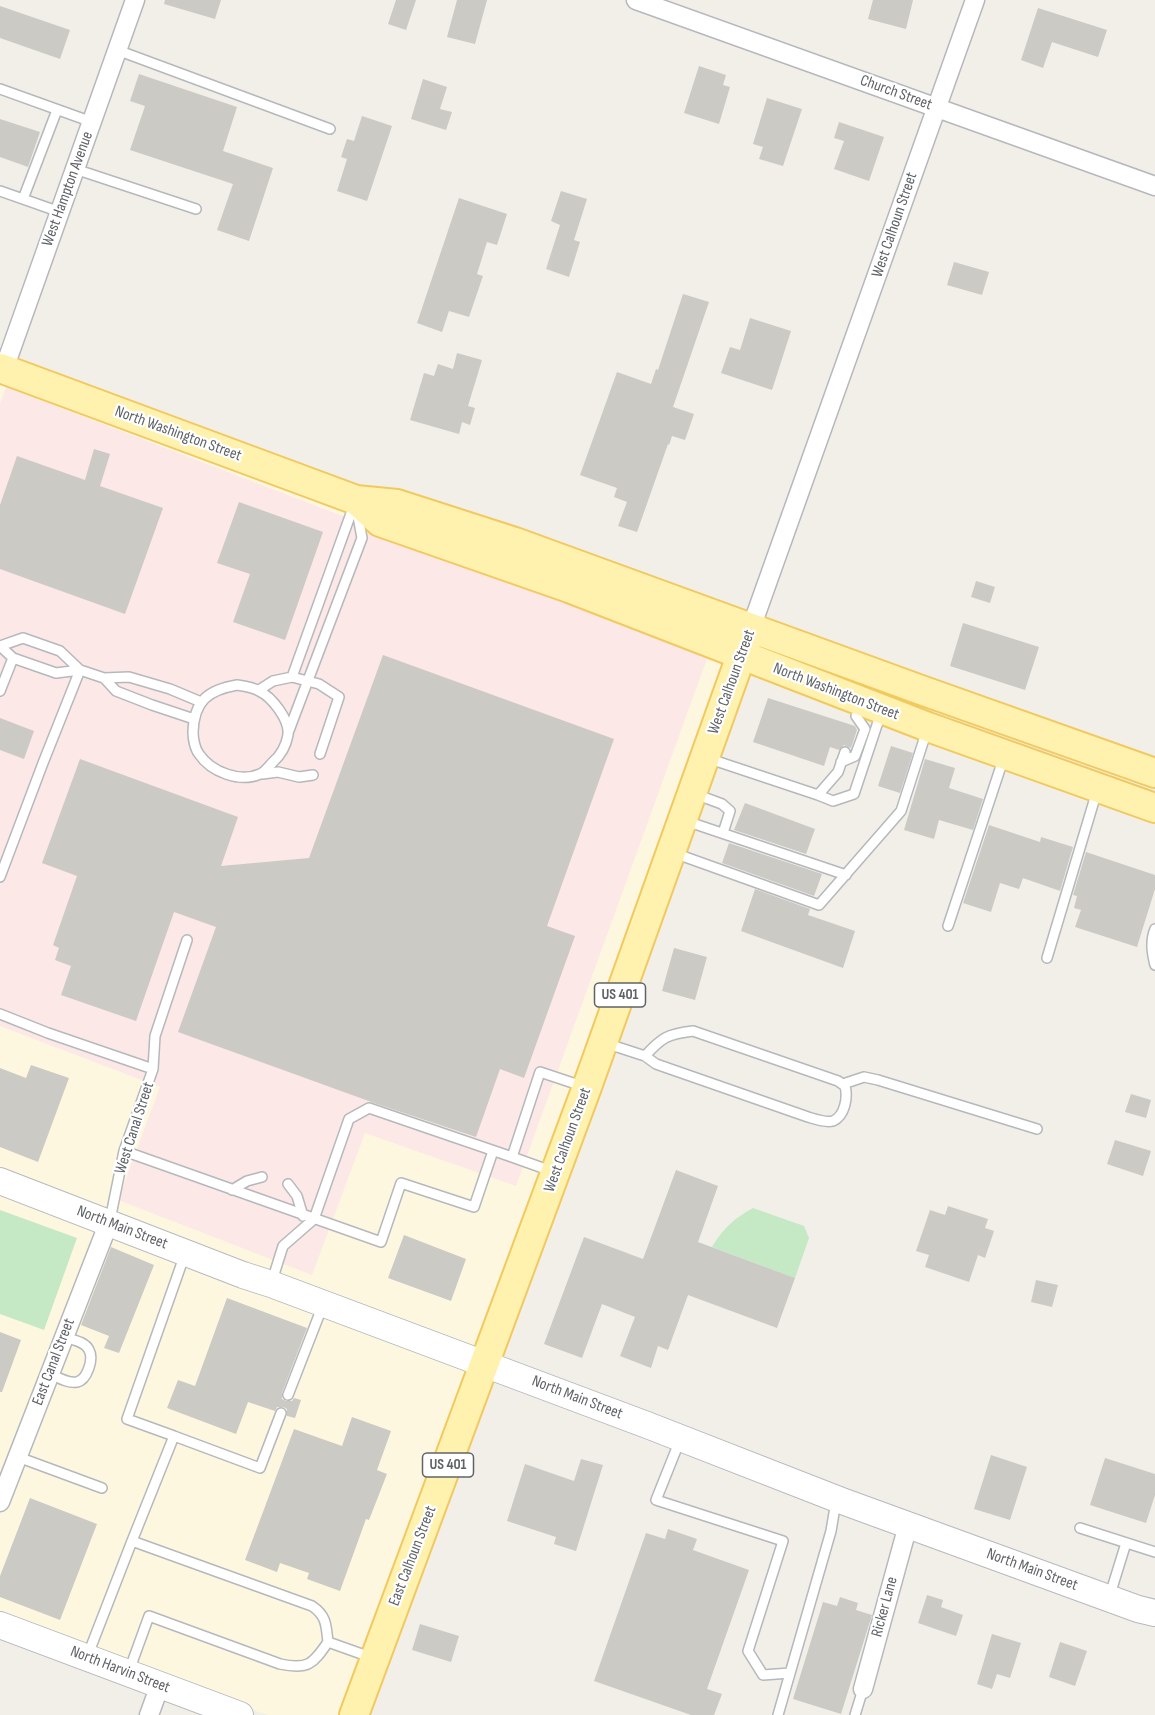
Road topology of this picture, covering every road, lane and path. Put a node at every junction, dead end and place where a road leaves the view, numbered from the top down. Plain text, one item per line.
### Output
1 (135, 0) edge
2 (636, 0) edge
3 (975, 0) edge
4 (117, 50) junction
5 (0, 89) edge
6 (936, 107) junction
7 (57, 110) junction
8 (92, 122) junction
9 (330, 129) dead end
10 (75, 169) junction
11 (1155, 186) edge
12 (0, 191) edge
13 (23, 199) junction
14 (196, 209) dead end
15 (60, 212) junction
16 (1, 372) edge
17 (356, 500) junction
18 (751, 628) junction
19 (0, 646) edge
20 (742, 656) junction
21 (13, 658) junction
22 (80, 670) junction
23 (292, 677) junction
24 (104, 678) junction
25 (308, 682) junction
26 (259, 690) junction
27 (0, 691) edge
28 (201, 702) junction
29 (863, 713) junction
30 (194, 719) junction
31 (928, 728) junction
32 (288, 733) junction
33 (320, 754) dead end
34 (1004, 755) junction
35 (705, 757) junction
36 (1155, 773) edge
37 (262, 774) junction
38 (313, 775) dead end
39 (1098, 788) junction
40 (692, 793) junction
41 (818, 795) junction
42 (1155, 808) edge
43 (682, 820) junction
44 (723, 834) junction
45 (670, 852) junction
46 (846, 875) junction
47 (0, 877) edge
48 (948, 926) dead end
49 (1155, 929) edge
50 (187, 940) dead end
51 (1047, 958) dead end
52 (1155, 965) edge
53 (0, 1014) edge
54 (603, 1042) junction
55 (645, 1056) junction
56 (153, 1069) junction
57 (843, 1084) junction
58 (587, 1088) junction
59 (1037, 1129) dead end
60 (124, 1151) junction
61 (492, 1151) junction
62 (512, 1157) junction
63 (556, 1173) junction
64 (262, 1177) dead end
65 (0, 1181) edge
66 (288, 1184) dead end
67 (232, 1190) junction
68 (303, 1216) junction
69 (314, 1219) junction
70 (109, 1222) junction
71 (186, 1252) junction
72 (271, 1284) junction
73 (323, 1304) junction
74 (64, 1337) junction
75 (486, 1364) junction
76 (50, 1374) junction
77 (288, 1395) dead end
78 (281, 1413) dead end
79 (174, 1436) junction
80 (680, 1438) junction
81 (18, 1457) junction
82 (102, 1488) dead end
83 (837, 1499) junction
84 (0, 1502) edge
85 (908, 1525) junction
86 (1080, 1528) dead end
87 (132, 1541) junction
88 (1126, 1543) junction
89 (1155, 1552) edge
90 (1108, 1598) junction
91 (1155, 1613) edge
92 (0, 1625) edge
93 (328, 1642) junction
94 (87, 1658) junction
95 (375, 1659) junction
96 (128, 1673) junction
97 (790, 1673) junction
98 (160, 1685) junction
99 (863, 1689) joint
100 (149, 1715) edge
101 (240, 1715) edge
102 (354, 1715) edge
103 (778, 1715) edge
104 (855, 1715) edge

1 - 4 street, West Hampton Avenue
2 - 6 street, Church Street
3 - 6 street, West Calhoun Street
4 - 8 street, West Hampton Avenue
4 - 9 lane
5 - 7 lane
6 - 11 street, Church Street
6 - 18 street, West Calhoun Street
7 - 8 lane
7 - 13 lane
8 - 10 street, West Hampton Avenue
10 - 14 lane
10 - 15 street, West Hampton Avenue
12 - 13 lane
13 - 15 lane
15 - 16 street, West Hampton Avenue
16 - 17 main road, North Washington Street
17 - 18 main road, North Washington Street
17 - 20 main road, North Washington Street
17 - 23 lane
17 - 25 lane
18 - 20 main road, West Calhoun Street / US 401
18 - 36 main road, North Washington Street
19 - 21 lane
19 - 22 lane
20 - 29 main road, North Washington Street
20 - 35 main road, West Calhoun Street / US 401
21 - 22 lane
21 - 27 lane
22 - 24 lane
22 - 47 lane
23 - 25 lane
23 - 26 lane
24 - 28 lane
24 - 30 lane
25 - 32 lane
25 - 33 lane
26 - 28 lane
26 - 32 lane
28 - 30 lane
29 - 31 main road, North Washington Street
29 - 41 lane
29 - 41 lane
30 - 37 lane
31 - 34 main road, North Washington Street
31 - 46 lane
32 - 37 lane
34 - 39 main road, North Washington Street
34 - 48 lane
35 - 40 main road, West Calhoun Street / US 401
35 - 41 lane
37 - 38 lane
39 - 42 main road, North Washington Street
39 - 51 lane
40 - 43 main road, West Calhoun Street / US 401
40 - 44 lane
43 - 44 lane
43 - 45 main road, West Calhoun Street / US 401
44 - 46 lane
45 - 46 lane
45 - 54 main road, West Calhoun Street / US 401
49 - 52 lane
50 - 56 lane, West Canal Street
53 - 56 lane
54 - 55 lane
54 - 58 main road, West Calhoun Street / US 401
55 - 57 lane
55 - 57 lane
56 - 60 lane, West Canal Street
57 - 59 lane
58 - 62 lane
58 - 63 main road, West Calhoun Street / US 401
60 - 67 lane
60 - 70 lane, West Canal Street
61 - 62 lane
61 - 69 lane
61 - 69 lane
62 - 63 lane
63 - 75 main road, West Calhoun Street / US 401
64 - 67 lane
65 - 70 main road, North Main Street
66 - 68 lane
67 - 68 lane
68 - 69 lane
69 - 72 lane
70 - 71 main road, North Main Street
70 - 74 street, East Canal Street
71 - 72 main road, North Main Street
71 - 79 lane
72 - 73 main road, North Main Street
73 - 75 main road, North Main Street
73 - 77 lane
74 - 76 street, East Canal Street
74 - 76 lane
75 - 80 main road, North Main Street
75 - 95 main road, East Calhoun Street / US 401
76 - 81 street, East Canal Street
78 - 79 lane
79 - 87 lane
80 - 83 main road, North Main Street
80 - 97 lane
81 - 82 lane
81 - 84 street, East Canal Street
83 - 85 main road, North Main Street
83 - 97 lane
85 - 90 main road, North Main Street
85 - 99 street, Ricker Lane
86 - 88 lane
87 - 93 lane
87 - 94 lane
88 - 89 lane
88 - 90 lane
90 - 91 main road, North Main Street
92 - 94 main road, North Harvin Street
93 - 95 lane
93 - 96 lane
94 - 96 main road, North Harvin Street
95 - 102 main road, East Calhoun Street / US 401
96 - 98 main road, North Harvin Street
97 - 103 lane
98 - 100 street
98 - 101 main road, North Harvin Street
99 - 104 lane

